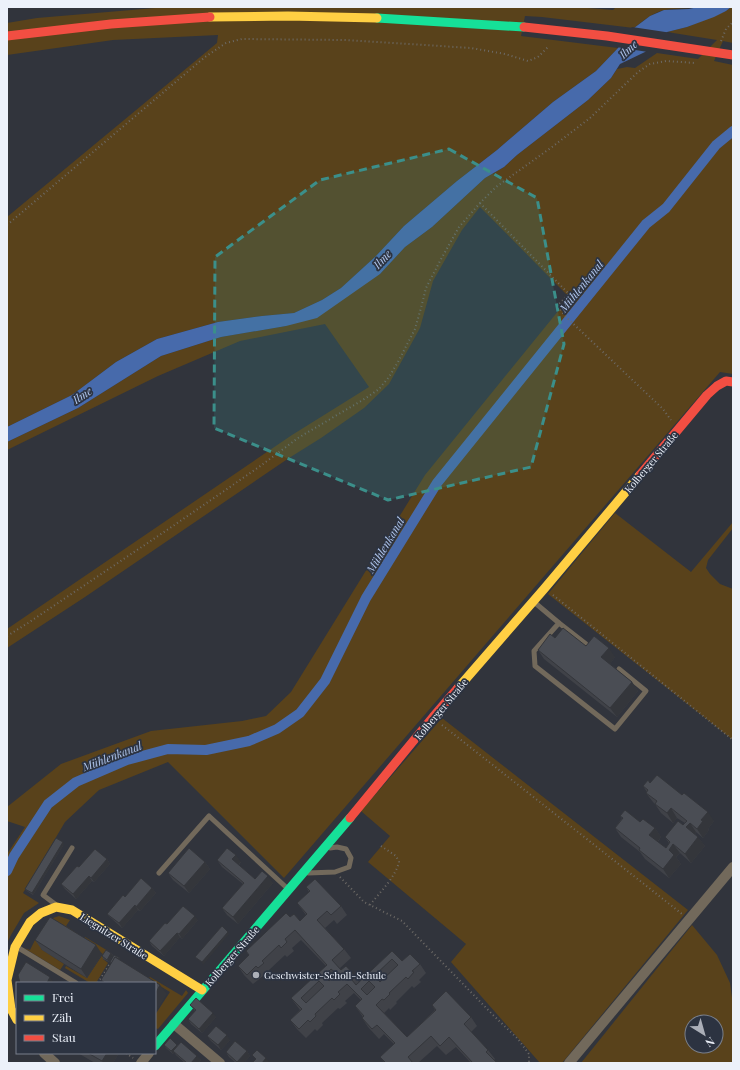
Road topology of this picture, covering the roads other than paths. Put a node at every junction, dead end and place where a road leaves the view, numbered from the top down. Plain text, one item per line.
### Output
1 (7, 36) edge
2 (733, 56) edge
3 (733, 382) edge
4 (533, 602) junction
5 (559, 623) junction
6 (586, 644) edge
7 (619, 669) edge
8 (72, 848) dead end
9 (324, 849) junction
10 (733, 867) edge
11 (159, 873) dead end
12 (303, 873) junction
13 (289, 890) junction
14 (56, 907) junction
15 (15, 947) junction
16 (74, 982) edge
17 (202, 990) junction
18 (16, 1018) edge
19 (174, 1024) junction
20 (156, 1044) edge
21 (45, 1054) edge
22 (148, 1054) edge
23 (55, 1063) edge
24 (141, 1063) edge
25 (220, 1063) edge
26 (569, 1063) edge

1 - 2 street, bridge
3 - 4 street, Kolberger Straße
4 - 5 lane
4 - 9 street, Kolberger Straße
5 - 6 lane
5 - 7 lane
8 - 14 lane
9 - 12 street, Kolberger Straße
9 - 12 lane
10 - 26 street
11 - 13 lane
12 - 13 street, Kolberger Straße
13 - 17 street, Kolberger Straße
14 - 15 street
14 - 17 street, Liegnitzer Straße
15 - 16 lane
15 - 18 street
17 - 19 street, Kolberger Straße
19 - 20 street, Kolberger Straße
19 - 25 street
21 - 23 street
22 - 24 street

